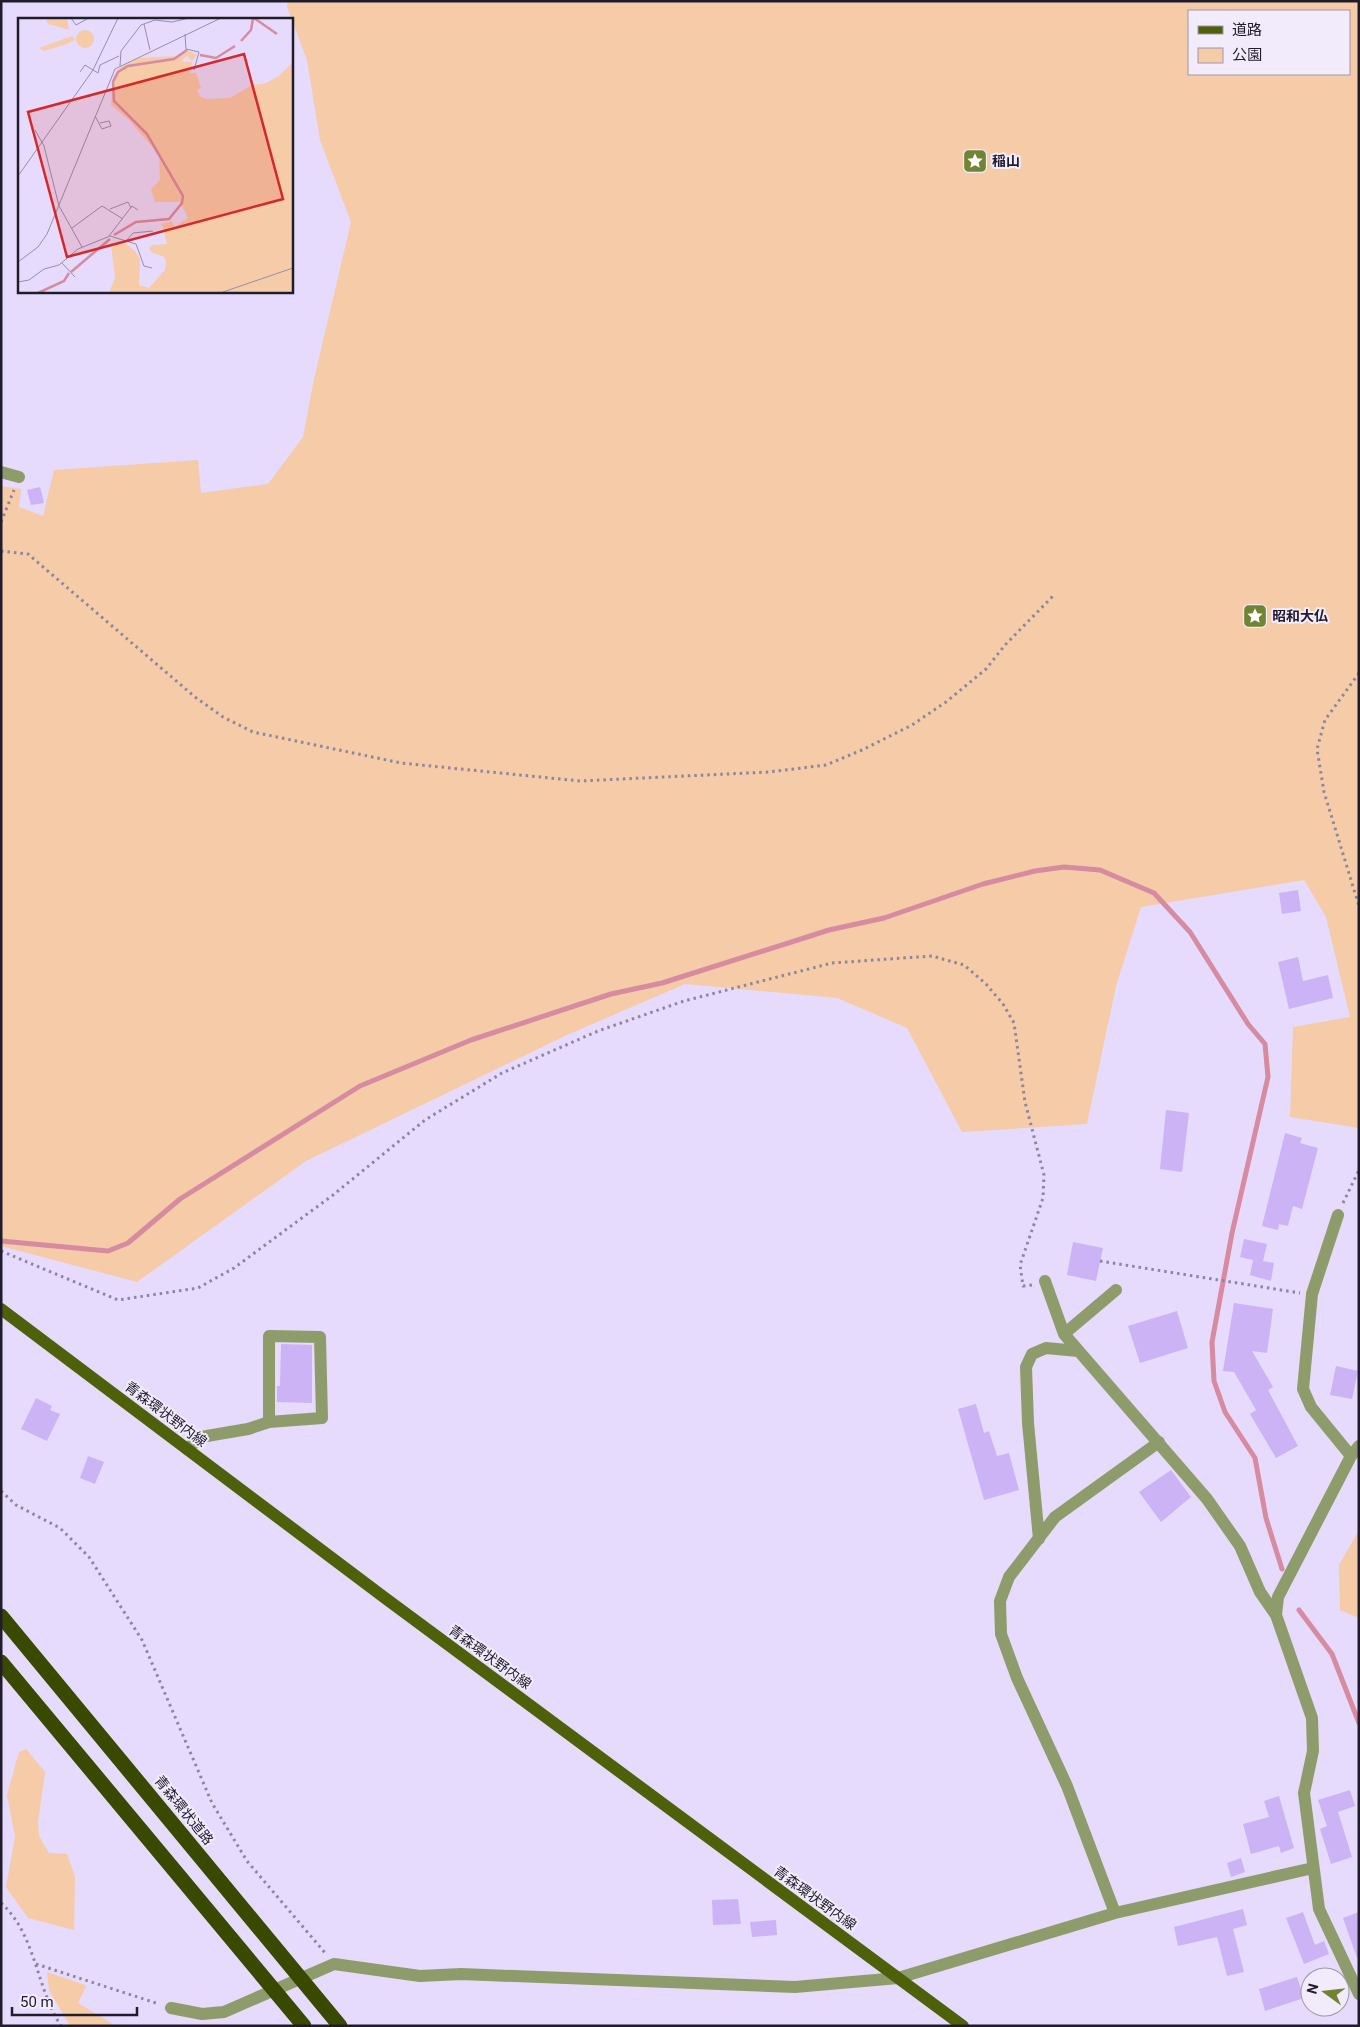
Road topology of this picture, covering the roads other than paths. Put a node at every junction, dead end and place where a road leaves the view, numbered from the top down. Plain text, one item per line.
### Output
1 (1, 472) edge
2 (19, 477) road end
3 (1338, 1214) road end
4 (1045, 1281) road end
5 (1116, 1290) dead end
6 (1, 1309) edge
7 (1064, 1334) junction
8 (1078, 1351) junction
9 (269, 1422) junction
10 (1158, 1442) junction
11 (187, 1449) junction
12 (1355, 1451) edge
13 (1038, 1539) junction
14 (1276, 1615) junction
15 (1, 1616) edge
16 (1, 1662) edge
17 (1313, 1868) junction
18 (1115, 1913) junction
19 (300, 1978) junction
20 (898, 1978) junction
21 (275, 1989) junction
22 (1359, 1994) edge
23 (171, 2008) road end
24 (304, 2026) edge
25 (340, 2026) edge
26 (963, 2026) edge

1 - 2 street
3 - 12 street
4 - 7 street
5 - 7 street
6 - 11 main road, 青森環状野内線
7 - 8 street
8 - 10 street
8 - 13 street
9 - 9 street
9 - 11 street
10 - 13 street
10 - 14 street
11 - 20 main road, 青森環状野内線
12 - 14 street
13 - 18 street
14 - 17 street
15 - 19 highway, 青森環状道路
16 - 21 highway
17 - 18 street
17 - 22 street
18 - 20 street
19 - 20 street
19 - 21 street
19 - 25 highway, 青森環状道路
20 - 26 main road, 青森環状野内線
21 - 23 street
21 - 24 highway

